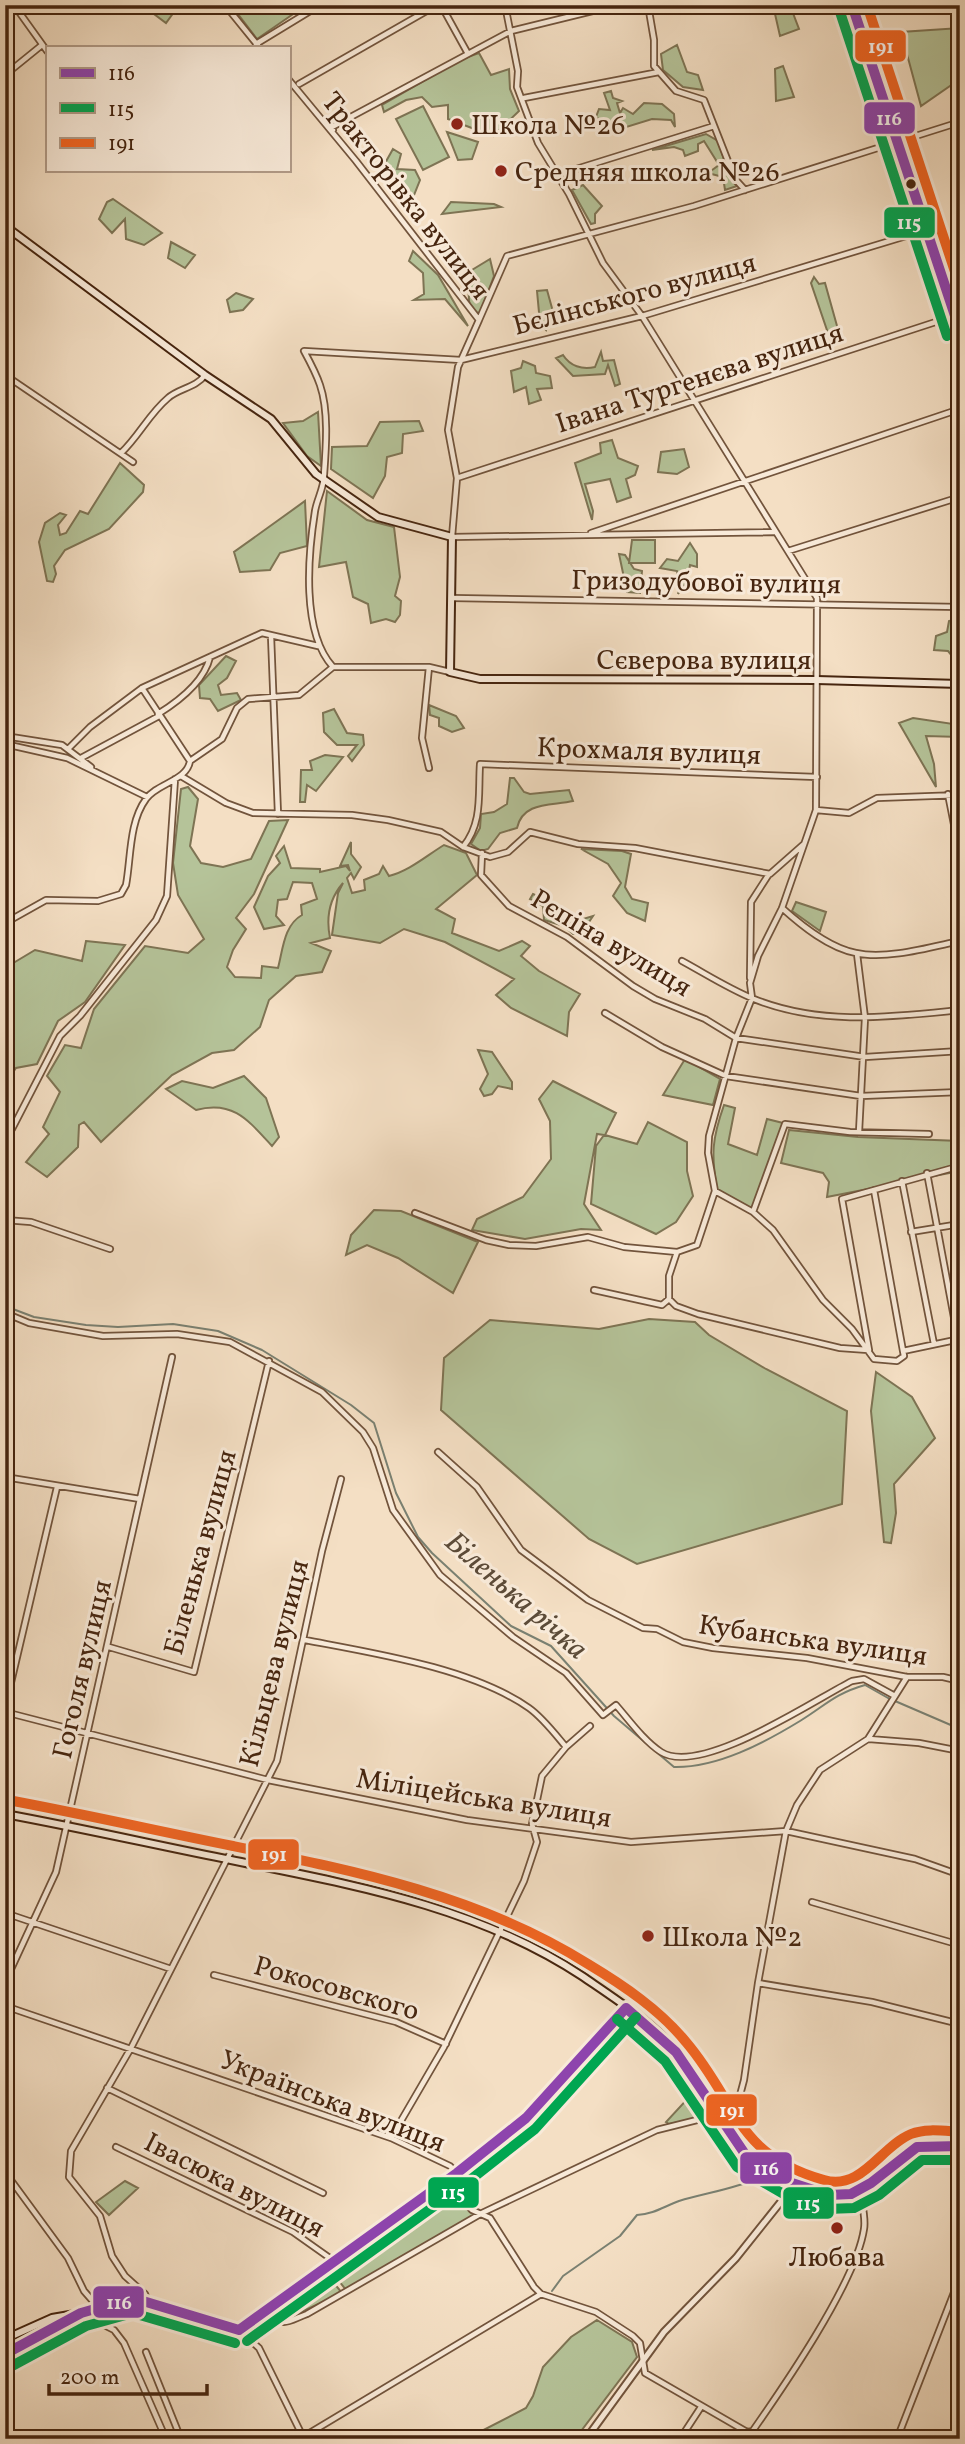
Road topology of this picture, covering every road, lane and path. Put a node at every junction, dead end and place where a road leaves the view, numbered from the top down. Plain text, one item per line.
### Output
1 (14, 5) edge
2 (225, 5) edge
3 (320, 5) edge
4 (439, 5) edge
5 (505, 5) edge
6 (618, 5) edge
7 (648, 5) edge
8 (888, 5) edge
9 (854, 9) edge
10 (510, 31) junction
11 (43, 45) junction
12 (257, 46) edge
13 (46, 50) edge
14 (467, 52) junction
15 (659, 72) junction
16 (5, 75) edge
17 (290, 81) edge
18 (299, 84) dead end
19 (524, 98) junction
20 (960, 122) edge
21 (714, 126) junction
22 (334, 134) junction
23 (898, 144) junction
24 (557, 175) junction
25 (745, 190) junction
26 (5, 226) edge
27 (927, 230) junction
28 (590, 233) junction
29 (642, 316) junction
30 (954, 316) junction
31 (479, 320) junction
32 (960, 332) edge
33 (461, 360) junction
34 (5, 375) edge
35 (205, 375) junction
36 (692, 401) junction
37 (960, 409) edge
38 (121, 453) junction
39 (133, 462) dead end
40 (457, 478) junction
41 (324, 480) junction
42 (742, 481) junction
43 (960, 497) edge
44 (775, 532) junction
45 (587, 534) junction
46 (452, 537) junction
47 (788, 551) junction
48 (452, 598) junction
49 (818, 604) junction
50 (960, 607) edge
51 (271, 636) junction
52 (319, 646) junction
53 (210, 657) junction
54 (332, 667) junction
55 (429, 667) junction
56 (450, 672) junction
57 (817, 680) junction
58 (960, 684) edge
59 (142, 688) junction
60 (275, 698) junction
61 (159, 715) junction
62 (5, 736) edge
63 (5, 744) edge
64 (68, 749) junction
65 (81, 758) junction
66 (190, 761) junction
67 (93, 768) junction
68 (429, 768) dead end
69 (178, 777) junction
70 (817, 777) junction
71 (948, 794) junction
72 (960, 795) edge
73 (147, 797) junction
74 (816, 810) junction
75 (278, 814) junction
76 (804, 844) junction
77 (463, 847) junction
78 (482, 853) junction
79 (960, 855) edge
80 (769, 874) junction
81 (782, 908) junction
82 (5, 923) edge
83 (960, 941) edge
84 (857, 954) junction
85 (682, 961) dead end
86 (750, 983) junction
87 (752, 998) junction
88 (960, 1010) edge
89 (605, 1013) dead end
90 (865, 1018) junction
91 (736, 1038) junction
92 (960, 1051) edge
93 (864, 1057) junction
94 (726, 1076) junction
95 (960, 1092) edge
96 (861, 1096) junction
97 (12, 1129) dead end
98 (859, 1132) junction
99 (929, 1134) dead end
100 (958, 1166) edge
101 (927, 1173) junction
102 (902, 1181) junction
103 (874, 1190) junction
104 (960, 1190) edge
105 (715, 1191) junction
106 (753, 1212) junction
107 (415, 1213) dead end
108 (5, 1220) edge
109 (960, 1224) edge
110 (938, 1227) junction
111 (911, 1232) junction
112 (110, 1249) dead end
113 (677, 1252) junction
114 (594, 1290) dead end
115 (669, 1299) junction
116 (5, 1313) edge
117 (959, 1339) edge
118 (934, 1344) junction
119 (869, 1350) junction
120 (903, 1351) junction
121 (172, 1357) dead end
122 (269, 1361) junction
123 (438, 1452) dead end
124 (5, 1477) edge
125 (341, 1479) dead end
126 (57, 1487) junction
127 (140, 1499) junction
128 (305, 1640) junction
129 (108, 1647) junction
130 (907, 1677) junction
131 (960, 1681) edge
132 (895, 1696) junction
133 (5, 1710) edge
134 (590, 1726) dead end
135 (89, 1735) junction
136 (868, 1739) junction
137 (566, 1747) junction
138 (960, 1751) edge
139 (268, 1780) junction
140 (5, 1814) edge
141 (66, 1826) junction
142 (534, 1830) junction
143 (786, 1831) junction
144 (226, 1859) junction
145 (960, 1875) edge
146 (812, 1902) dead end
147 (5, 1913) edge
148 (34, 1922) junction
149 (499, 1930) junction
150 (960, 1945) edge
151 (171, 1969) junction
152 (214, 1975) dead end
153 (5, 1982) edge
154 (758, 1983) junction
155 (5, 2006) edge
156 (626, 2008) junction
157 (960, 2024) edge
158 (446, 2044) junction
159 (131, 2048) junction
160 (107, 2088) junction
161 (718, 2115) junction
162 (730, 2133) junction
163 (391, 2138) junction
164 (960, 2146) edge
165 (116, 2147) dead end
166 (5, 2172) edge
167 (457, 2173) junction
168 (795, 2184) junction
169 (860, 2192) junction
170 (323, 2193) dead end
171 (482, 2213) junction
172 (334, 2261) junction
173 (960, 2277) edge
174 (541, 2294) junction
175 (148, 2302) junction
176 (98, 2307) junction
177 (268, 2311) junction
178 (81, 2313) junction
179 (239, 2330) junction
180 (5, 2339) edge
181 (146, 2352) dead end
182 (5, 2354) edge
183 (643, 2361) junction
184 (701, 2407) junction
185 (5, 2431) edge
186 (753, 2431) junction
187 (304, 2438) edge
188 (8, 2439) edge
189 (166, 2439) edge
190 (181, 2439) edge
191 (586, 2439) edge
192 (680, 2439) edge
193 (747, 2439) edge
194 (780, 2439) edge
195 (897, 2439) edge

1 - 11 street
2 - 12 street
3 - 12 street
4 - 14 street
4 - 18 street
5 - 10 street
6 - 10 street
7 - 15 street
8 - 9 street
9 - 23 main road
10 - 14 street
10 - 19 street
11 - 13 street
11 - 16 street
14 - 22 street
15 - 19 street
15 - 21 street
17 - 22 street, Тракторівка вулиця
19 - 24 street
20 - 23 street
21 - 24 street
21 - 25 street
22 - 31 street, Тракторівка вулиця
23 - 25 street
23 - 27 main road
24 - 28 street
25 - 28 street
26 - 35 main road
27 - 29 street, Бєлінського вулиця
27 - 30 main road
28 - 29 street
28 - 31 street
29 - 33 street, Бєлінського вулиця
29 - 36 street
30 - 32 main road
30 - 36 street, Івана Тургенєва вулиця
31 - 33 street, Тракторівка вулиця
33 - 40 street, Тракторівка вулиця
33 - 41 street, Бєлінського вулиця
34 - 38 street
35 - 38 street
35 - 41 main road
36 - 40 street, Івана Тургенєва вулиця
36 - 42 street
37 - 42 street
38 - 39 street
40 - 46 street, Тракторівка вулиця
41 - 46 main road
41 - 52 street
42 - 44 street
42 - 45 street
43 - 47 street
44 - 45 street
44 - 47 street
45 - 46 street
46 - 48 main road, Тракторівка вулиця
47 - 49 street
48 - 49 street, Гризодубової вулиця
48 - 56 main road, Тракторівка вулиця
49 - 50 street, Гризодубової вулиця
49 - 57 street
51 - 52 street
51 - 53 street
51 - 60 street
52 - 54 street
53 - 59 street
53 - 61 street
54 - 55 street
54 - 60 street
55 - 56 street
55 - 68 street
56 - 57 main road, Сєверова вулиця
57 - 58 main road, Сєверова вулиця
57 - 70 street
59 - 61 street
59 - 64 street
60 - 66 street
60 - 75 street
61 - 65 street
61 - 66 street
62 - 64 street
63 - 67 street
64 - 65 street
65 - 67 street
66 - 69 street
67 - 73 street
69 - 73 street
69 - 75 street
69 - 97 street
70 - 74 street
70 - 77 street, Крохмаля вулиця
71 - 72 street
71 - 74 street
71 - 79 street
73 - 82 street
74 - 76 street
75 - 77 street
76 - 80 street
76 - 81 street
77 - 78 street
78 - 80 street
78 - 91 street, Рєпіна вулиця
80 - 86 street
81 - 84 street
81 - 86 street
83 - 84 street
84 - 90 street
85 - 87 street
86 - 87 street
87 - 90 street
87 - 91 street
88 - 90 street
89 - 94 street
90 - 93 street
91 - 93 street, Рєпіна вулиця
91 - 94 street
92 - 93 street, Рєпіна вулиця
93 - 96 street
94 - 96 street
94 - 105 street
95 - 96 street
96 - 98 street
98 - 99 street
98 - 106 street
100 - 101 street
100 - 104 street
101 - 102 street
101 - 110 street
102 - 103 street
102 - 111 street
103 - 119 street
103 - 120 street
105 - 106 street
105 - 113 street
106 - 119 street
107 - 113 street
108 - 112 street
109 - 110 street
110 - 111 street
110 - 117 street
111 - 118 street
113 - 115 street
114 - 115 street
115 - 119 street
116 - 122 street
117 - 118 street
118 - 120 street
119 - 120 street
121 - 127 street, Гоголя вулиця
122 - 129 street, Біленька вулиця
122 - 132 street
123 - 130 street, Кубанська вулиця
124 - 126 street
125 - 128 street, Кільцева вулиця
126 - 127 street
126 - 133 street
127 - 129 street, Гоголя вулиця
128 - 137 street
128 - 139 street, Кільцева вулиця
129 - 135 street, Гоголя вулиця
130 - 131 street, Кубанська вулиця
130 - 132 street
132 - 136 street
133 - 135 street, Міліцейська вулиця
134 - 137 street
135 - 139 street, Міліцейська вулиця
135 - 141 street, Гоголя вулиця
136 - 138 street
136 - 143 street
137 - 142 street
139 - 142 street, Міліцейська вулиця
139 - 144 street, Кільцева вулиця
140 - 141 main road
141 - 144 main road
141 - 148 street, Гоголя вулиця
142 - 143 street, Міліцейська вулиця
142 - 149 street
143 - 145 street, Міліцейська вулиця
143 - 154 street
144 - 149 main road
144 - 151 street, Кільцева вулиця
146 - 150 street
147 - 148 street
148 - 151 street
148 - 153 street, Гоголя вулиця
149 - 156 main road
149 - 158 street
151 - 159 street, Кільцева вулиця
152 - 158 street, Рокосовского
154 - 157 street
154 - 162 street
155 - 159 street, Українська вулиця
156 - 161 main road
156 - 167 main road
158 - 163 street
159 - 160 street, Кільцева вулиця
159 - 163 street, Українська вулиця
160 - 170 street
160 - 175 street, Кільцева вулиця
161 - 162 main road
161 - 171 street
162 - 168 main road
163 - 167 street, Українська вулиця
164 - 169 main road
165 - 172 street, Івасюка вулиця
166 - 176 street
167 - 171 street, Українська вулиця
167 - 172 main road
168 - 169 main road
168 - 183 street
169 - 186 street
171 - 174 street, Українська вулиця
171 - 177 street
172 - 177 main road
173 - 195 street
174 - 183 street
174 - 187 street
175 - 176 main road
175 - 179 main road
176 - 178 main road
176 - 189 street
177 - 179 main road
178 - 180 main road
178 - 182 main road
179 - 187 street
181 - 190 street
183 - 184 street
183 - 191 street
184 - 186 street
184 - 192 street
185 - 188 street
186 - 193 street
186 - 194 street

